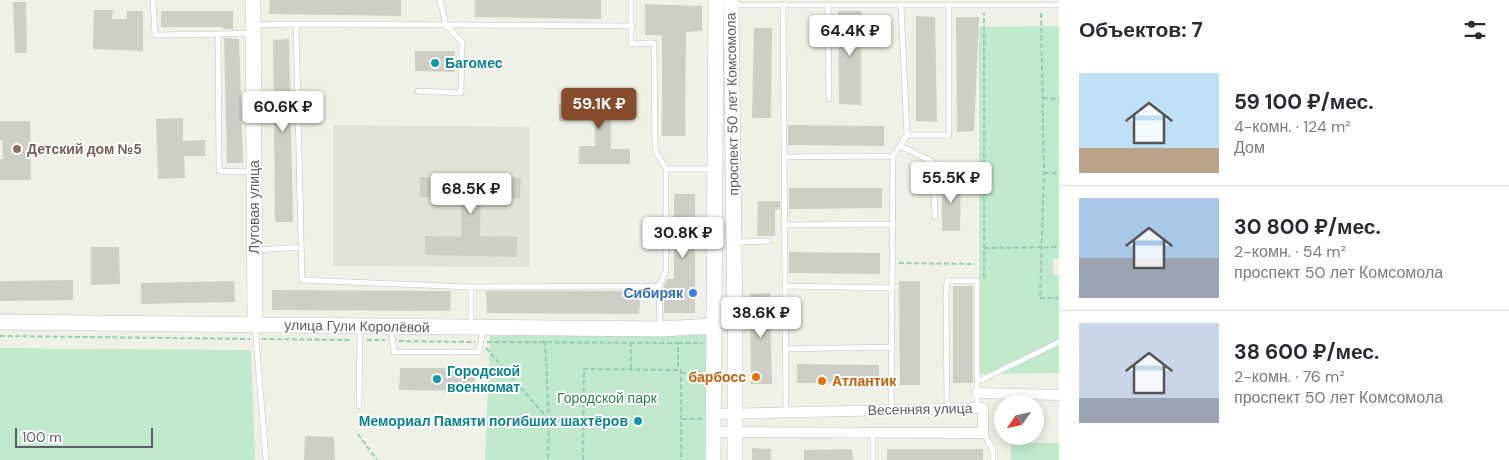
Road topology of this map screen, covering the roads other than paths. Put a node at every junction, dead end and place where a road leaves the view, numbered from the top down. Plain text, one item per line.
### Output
1 (153, 0) edge
2 (253, 0) edge
3 (440, 0) edge
4 (631, 0) edge
5 (716, 0) edge
6 (731, 3) edge
7 (901, 5) junction
8 (949, 5) junction
9 (1059, 5) edge
10 (783, 6) junction
11 (828, 6) junction
12 (296, 24) junction
13 (446, 25) junction
14 (632, 26) junction
15 (253, 29) junction
16 (218, 34) junction
17 (418, 91) dead end
18 (829, 100) dead end
19 (907, 135) junction
20 (900, 146) junction
21 (893, 156) junction
22 (784, 157) junction
23 (666, 169) junction
24 (715, 169) junction
25 (254, 172) junction
26 (934, 217) dead end
27 (784, 224) junction
28 (892, 224) junction
29 (734, 242) junction
30 (768, 242) dead end
31 (301, 247) junction
32 (254, 251) junction
33 (659, 286) junction
34 (785, 286) junction
35 (471, 287) junction
36 (892, 288) junction
37 (0, 322) edge
38 (477, 327) junction
39 (724, 327) junction
40 (660, 329) junction
41 (255, 332) junction
42 (359, 333) junction
43 (392, 333) junction
44 (1059, 342) edge
45 (891, 347) junction
46 (785, 348) junction
47 (977, 382) junction
48 (978, 394) junction
49 (1059, 394) edge
50 (359, 406) dead end
51 (947, 408) junction
52 (978, 408) junction
53 (890, 410) junction
54 (786, 412) junction
55 (734, 413) junction
56 (714, 414) junction
57 (708, 430) junction
58 (735, 433) junction
59 (873, 433) junction
60 (983, 433) junction
61 (266, 460) edge
62 (713, 460) edge
63 (735, 460) edge
64 (873, 460) edge
65 (993, 460) edge

1 - 16 lane
2 - 15 street, Луговая улица
3 - 13 lane
4 - 14 lane
5 - 24 street, проспект 50 лет Комсомола
6 - 10 lane
6 - 29 street, проспект 50 лет Комсомола
7 - 8 lane
7 - 11 lane
7 - 19 lane
8 - 9 lane
8 - 19 lane
10 - 11 lane
10 - 22 lane
11 - 18 lane
12 - 13 lane
12 - 15 lane
12 - 31 lane
13 - 14 lane
13 - 17 lane
14 - 23 lane
15 - 16 lane
15 - 25 street, Луговая улица
16 - 25 lane
19 - 20 lane
20 - 21 lane
20 - 26 lane
21 - 22 lane
21 - 28 lane
22 - 27 lane
23 - 24 lane
23 - 33 lane
24 - 39 street, проспект 50 лет Комсомола
25 - 32 street, Луговая улица
27 - 28 lane
27 - 34 lane
28 - 36 lane
29 - 30 lane
29 - 39 street, проспект 50 лет Комсомола
31 - 32 lane
31 - 35 lane
32 - 41 street, Луговая улица
33 - 35 lane
33 - 40 lane
34 - 36 lane
34 - 46 lane
35 - 38 lane
36 - 45 lane
37 - 41 street, улица Гули Королёвой
38 - 40 street, улица Гули Королёвой
38 - 43 street, улица Гули Королёвой
38 - 43 lane
39 - 40 street, улица Гули Королёвой
39 - 55 street, проспект 50 лет Комсомола
39 - 56 street, проспект 50 лет Комсомола
41 - 42 street, улица Гули Королёвой
41 - 61 lane
42 - 43 street, улица Гули Королёвой
42 - 50 lane
44 - 47 lane
45 - 46 lane
45 - 53 lane
46 - 54 lane
47 - 48 lane
47 - 51 lane
48 - 49 street
48 - 52 lane
51 - 52 street, Весенняя улица
51 - 53 street, Весенняя улица
52 - 60 street, Весенняя улица
53 - 54 street, Весенняя улица
54 - 55 street, Весенняя улица
55 - 56 street
55 - 58 street, проспект 50 лет Комсомола
56 - 57 street, проспект 50 лет Комсомола
57 - 58 street
57 - 62 street, проспект 50 лет Комсомола
58 - 59 street, Весенняя улица
58 - 63 street, проспект 50 лет Комсомола
59 - 60 street, Весенняя улица
59 - 64 lane
60 - 65 lane

